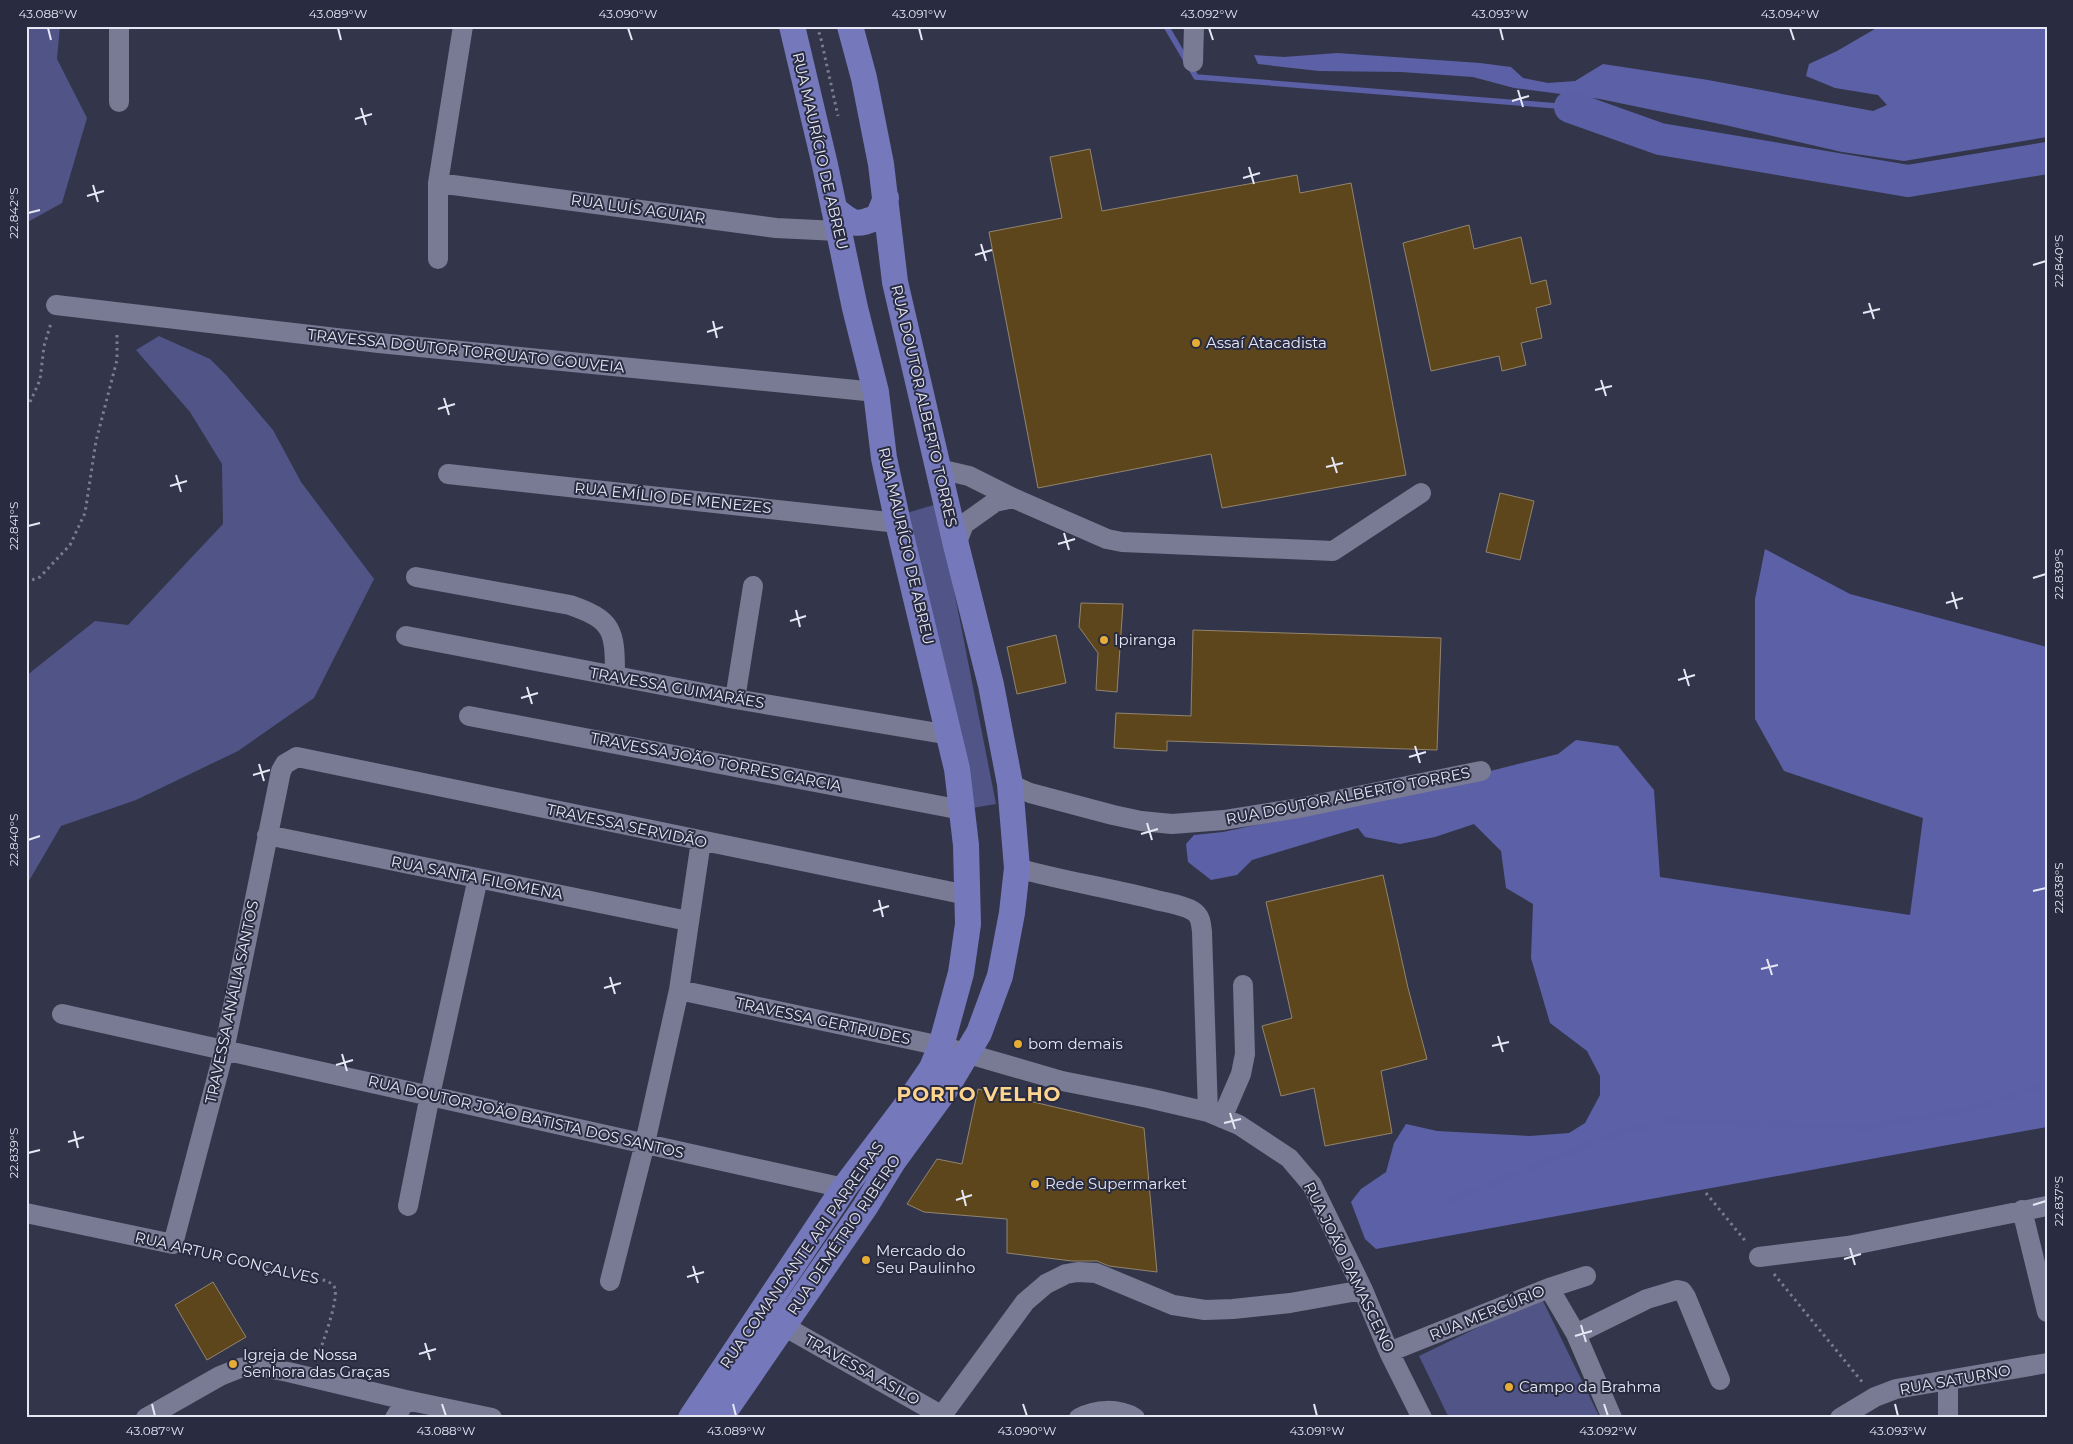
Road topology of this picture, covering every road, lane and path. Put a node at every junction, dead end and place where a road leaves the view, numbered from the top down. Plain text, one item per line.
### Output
1 (119, 26) edge
2 (463, 26) edge
3 (792, 26) edge
4 (850, 26) edge
5 (1194, 26) edge
6 (1193, 62) dead end
7 (119, 102) dead end
8 (438, 183) junction
9 (886, 198) junction
10 (836, 220) junction
11 (892, 252) junction
12 (844, 258) junction
13 (438, 259) dead end
14 (56, 305) joint
15 (117, 313) junction
16 (876, 392) junction
17 (30, 402) dead end
18 (939, 469) junction
19 (448, 474) dead end
20 (1421, 493) dead end
21 (1013, 498) junction
22 (898, 523) junction
23 (956, 545) junction
24 (416, 577) dead end
25 (26, 582) edge
26 (753, 586) dead end
27 (406, 636) dead end
28 (614, 675) junction
29 (735, 699) junction
30 (468, 716) dead end
31 (950, 735) junction
32 (289, 761) joint
33 (1480, 771) dead end
34 (1010, 784) junction
35 (962, 810) junction
36 (267, 835) junction
37 (701, 841) junction
38 (1017, 868) junction
39 (478, 878) junction
40 (967, 895) junction
41 (688, 921) junction
42 (1244, 985) dead end
43 (679, 990) junction
44 (62, 1014) dead end
45 (224, 1051) junction
46 (967, 1052) junction
47 (936, 1057) junction
48 (430, 1095) junction
49 (1215, 1115) junction
50 (645, 1143) junction
51 (844, 1188) junction
52 (1706, 1193) dead end
53 (408, 1206) dead end
54 (2047, 1206) edge
55 (2022, 1210) junction
56 (26, 1213) edge
57 (173, 1244) junction
58 (1759, 1257) junction
59 (1586, 1276) dead end
60 (610, 1281) dead end
61 (1549, 1288) junction
62 (1363, 1290) junction
63 (2047, 1312) edge
64 (782, 1325) junction
65 (1576, 1334) junction
66 (1389, 1352) junction
67 (2047, 1363) edge
68 (312, 1378) junction
69 (1720, 1380) dead end
70 (1948, 1381) junction
71 (1875, 1397) junction
72 (406, 1400) junction
73 (943, 1417) edge
74 (146, 1418) edge
75 (395, 1418) edge
76 (492, 1418) edge
77 (691, 1418) edge
78 (720, 1418) edge
79 (1079, 1418) edge
80 (1135, 1418) edge
81 (1422, 1418) edge
82 (1612, 1418) edge
83 (1840, 1418) edge
84 (1948, 1418) edge

1 - 7 street
2 - 8 street
3 - 10 main road, RUA MAURÍCIO DE ABREU
4 - 9 main road, RUA DOUTOR ALBERTO TORRES
5 - 6 street
8 - 10 street, RUA LUÍS AGUIAR
8 - 13 street
9 - 10 main road
9 - 11 main road, RUA DOUTOR ALBERTO TORRES
10 - 12 main road, RUA MAURÍCIO DE ABREU
11 - 12 main road
11 - 18 main road, RUA DOUTOR ALBERTO TORRES
12 - 16 main road, RUA MAURÍCIO DE ABREU
14 - 15 street, TRAVESSA DOUTOR TORQUATO GOUVEIA
14 - 17 path
15 - 16 street, TRAVESSA DOUTOR TORQUATO GOUVEIA
15 - 25 path
16 - 22 main road, RUA MAURÍCIO DE ABREU
18 - 21 street
18 - 23 main road, RUA DOUTOR ALBERTO TORRES
19 - 22 street, RUA EMÍLIO DE MENEZES
20 - 21 street
21 - 23 street
22 - 31 main road, RUA MAURÍCIO DE ABREU
23 - 34 main road, RUA DOUTOR ALBERTO TORRES
24 - 28 street
26 - 29 street
27 - 28 street, TRAVESSA GUIMARÃES
28 - 29 street, TRAVESSA GUIMARÃES
29 - 31 street, TRAVESSA GUIMARÃES
30 - 35 street, TRAVESSA JOÃO TORRES GARCIA
31 - 35 main road, RUA MAURÍCIO DE ABREU
32 - 36 street, TRAVESSA ANÁLIA SANTOS
32 - 37 street, TRAVESSA SERVIDÃO
33 - 34 street, RUA DOUTOR ALBERTO TORRES
34 - 38 main road, RUA DOUTOR ALBERTO TORRES
35 - 40 main road, RUA MAURÍCIO DE ABREU
36 - 39 street, RUA SANTA FILOMENA
36 - 45 street, TRAVESSA ANÁLIA SANTOS
37 - 40 street, TRAVESSA SERVIDÃO
37 - 41 street
38 - 46 main road, RUA DOUTOR ALBERTO TORRES
38 - 49 street
39 - 41 street, RUA SANTA FILOMENA
39 - 48 street
40 - 47 main road, RUA MAURÍCIO DE ABREU
41 - 43 street
42 - 49 street
43 - 47 street, TRAVESSA GERTRUDES
43 - 50 street
44 - 45 street, RUA DOUTOR JOÃO BATISTA DOS SANTOS
45 - 48 street, RUA DOUTOR JOÃO BATISTA DOS SANTOS
45 - 57 street, TRAVESSA ANÁLIA SANTOS
46 - 47 street, TRAVESSA GERTRUDES
46 - 49 street, RUA JOÃO DAMASCENO
46 - 64 main road, RUA DEMÉTRIO RIBEIRO
47 - 51 main road, RUA COMANDANTE ARI PARREIRAS
48 - 50 street, RUA DOUTOR JOÃO BATISTA DOS SANTOS
48 - 53 street
49 - 62 street, RUA JOÃO DAMASCENO
50 - 51 street, RUA DOUTOR JOÃO BATISTA DOS SANTOS
50 - 60 street
51 - 77 main road, RUA COMANDANTE ARI PARREIRAS
52 - 58 path
54 - 55 street
55 - 58 street
55 - 63 street
56 - 57 street, RUA ARTUR GONÇALVES
57 - 68 path, RUA ARTUR GONÇALVES
58 - 71 path
59 - 61 street, RUA MERCÚRIO
61 - 65 street
61 - 66 street, RUA MERCÚRIO
62 - 66 street, RUA JOÃO DAMASCENO
62 - 73 street
64 - 73 street, TRAVESSA ASILO
64 - 78 main road, RUA DEMÉTRIO RIBEIRO
65 - 69 street
65 - 82 street
66 - 81 street, RUA JOÃO DAMASCENO
67 - 70 street, RUA SATURNO
68 - 72 street
68 - 74 street
70 - 71 street, RUA SATURNO
70 - 84 street
71 - 83 street, RUA SATURNO
72 - 75 street
72 - 76 street
79 - 80 street

